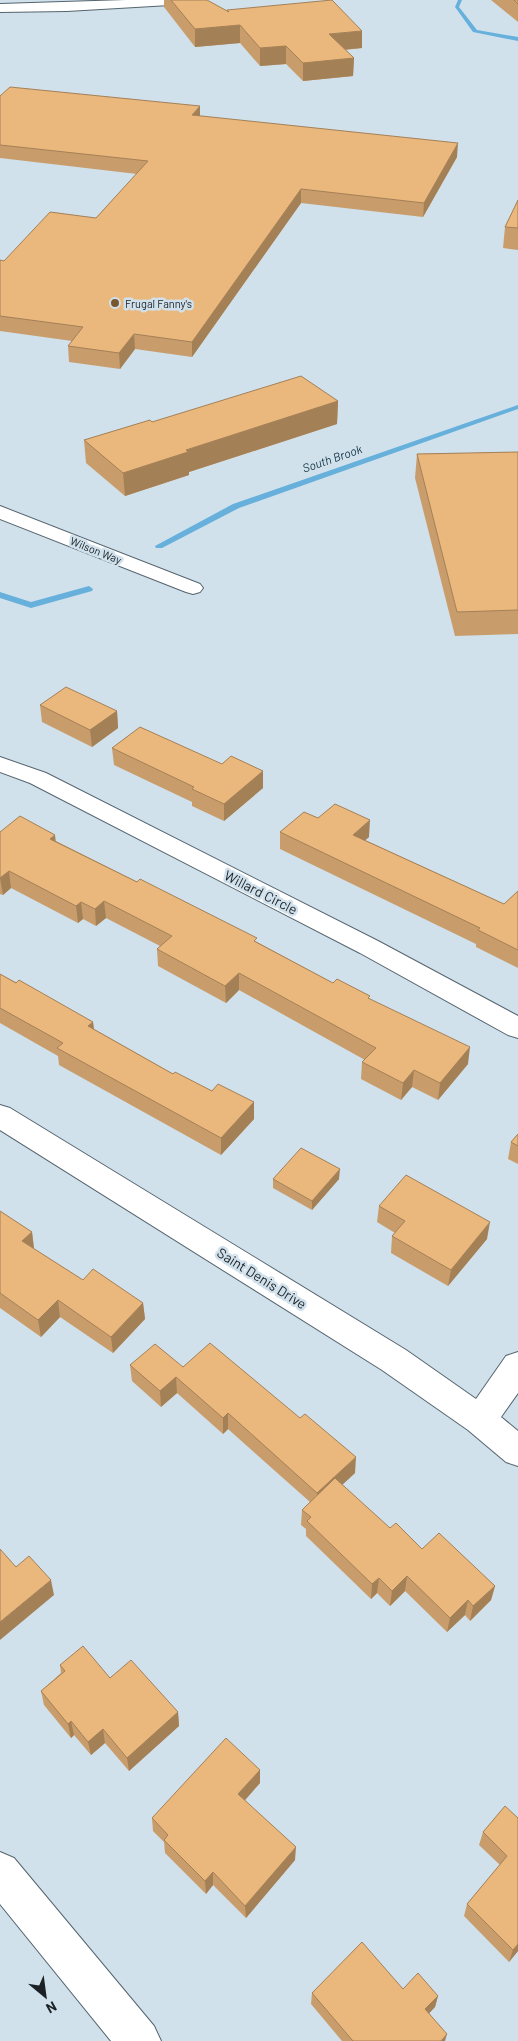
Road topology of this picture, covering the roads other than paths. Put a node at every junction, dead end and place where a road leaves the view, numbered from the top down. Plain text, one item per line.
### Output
1 (187, 0) edge
2 (31, 4) edge
3 (0, 8) edge
4 (0, 512) edge
5 (193, 588) dead end
6 (0, 764) edge
7 (518, 1028) edge
8 (0, 1116) edge
9 (518, 1366) edge
10 (480, 1420) junction
11 (518, 1451) edge
12 (0, 1872) edge
13 (139, 2041) edge

1 - 2 street
2 - 3 street
4 - 5 street, Wilson Way
6 - 7 street, Willard Circle
8 - 10 street, Saint Denis Drive
9 - 10 street
10 - 11 street, Saint Denis Drive
12 - 13 street

